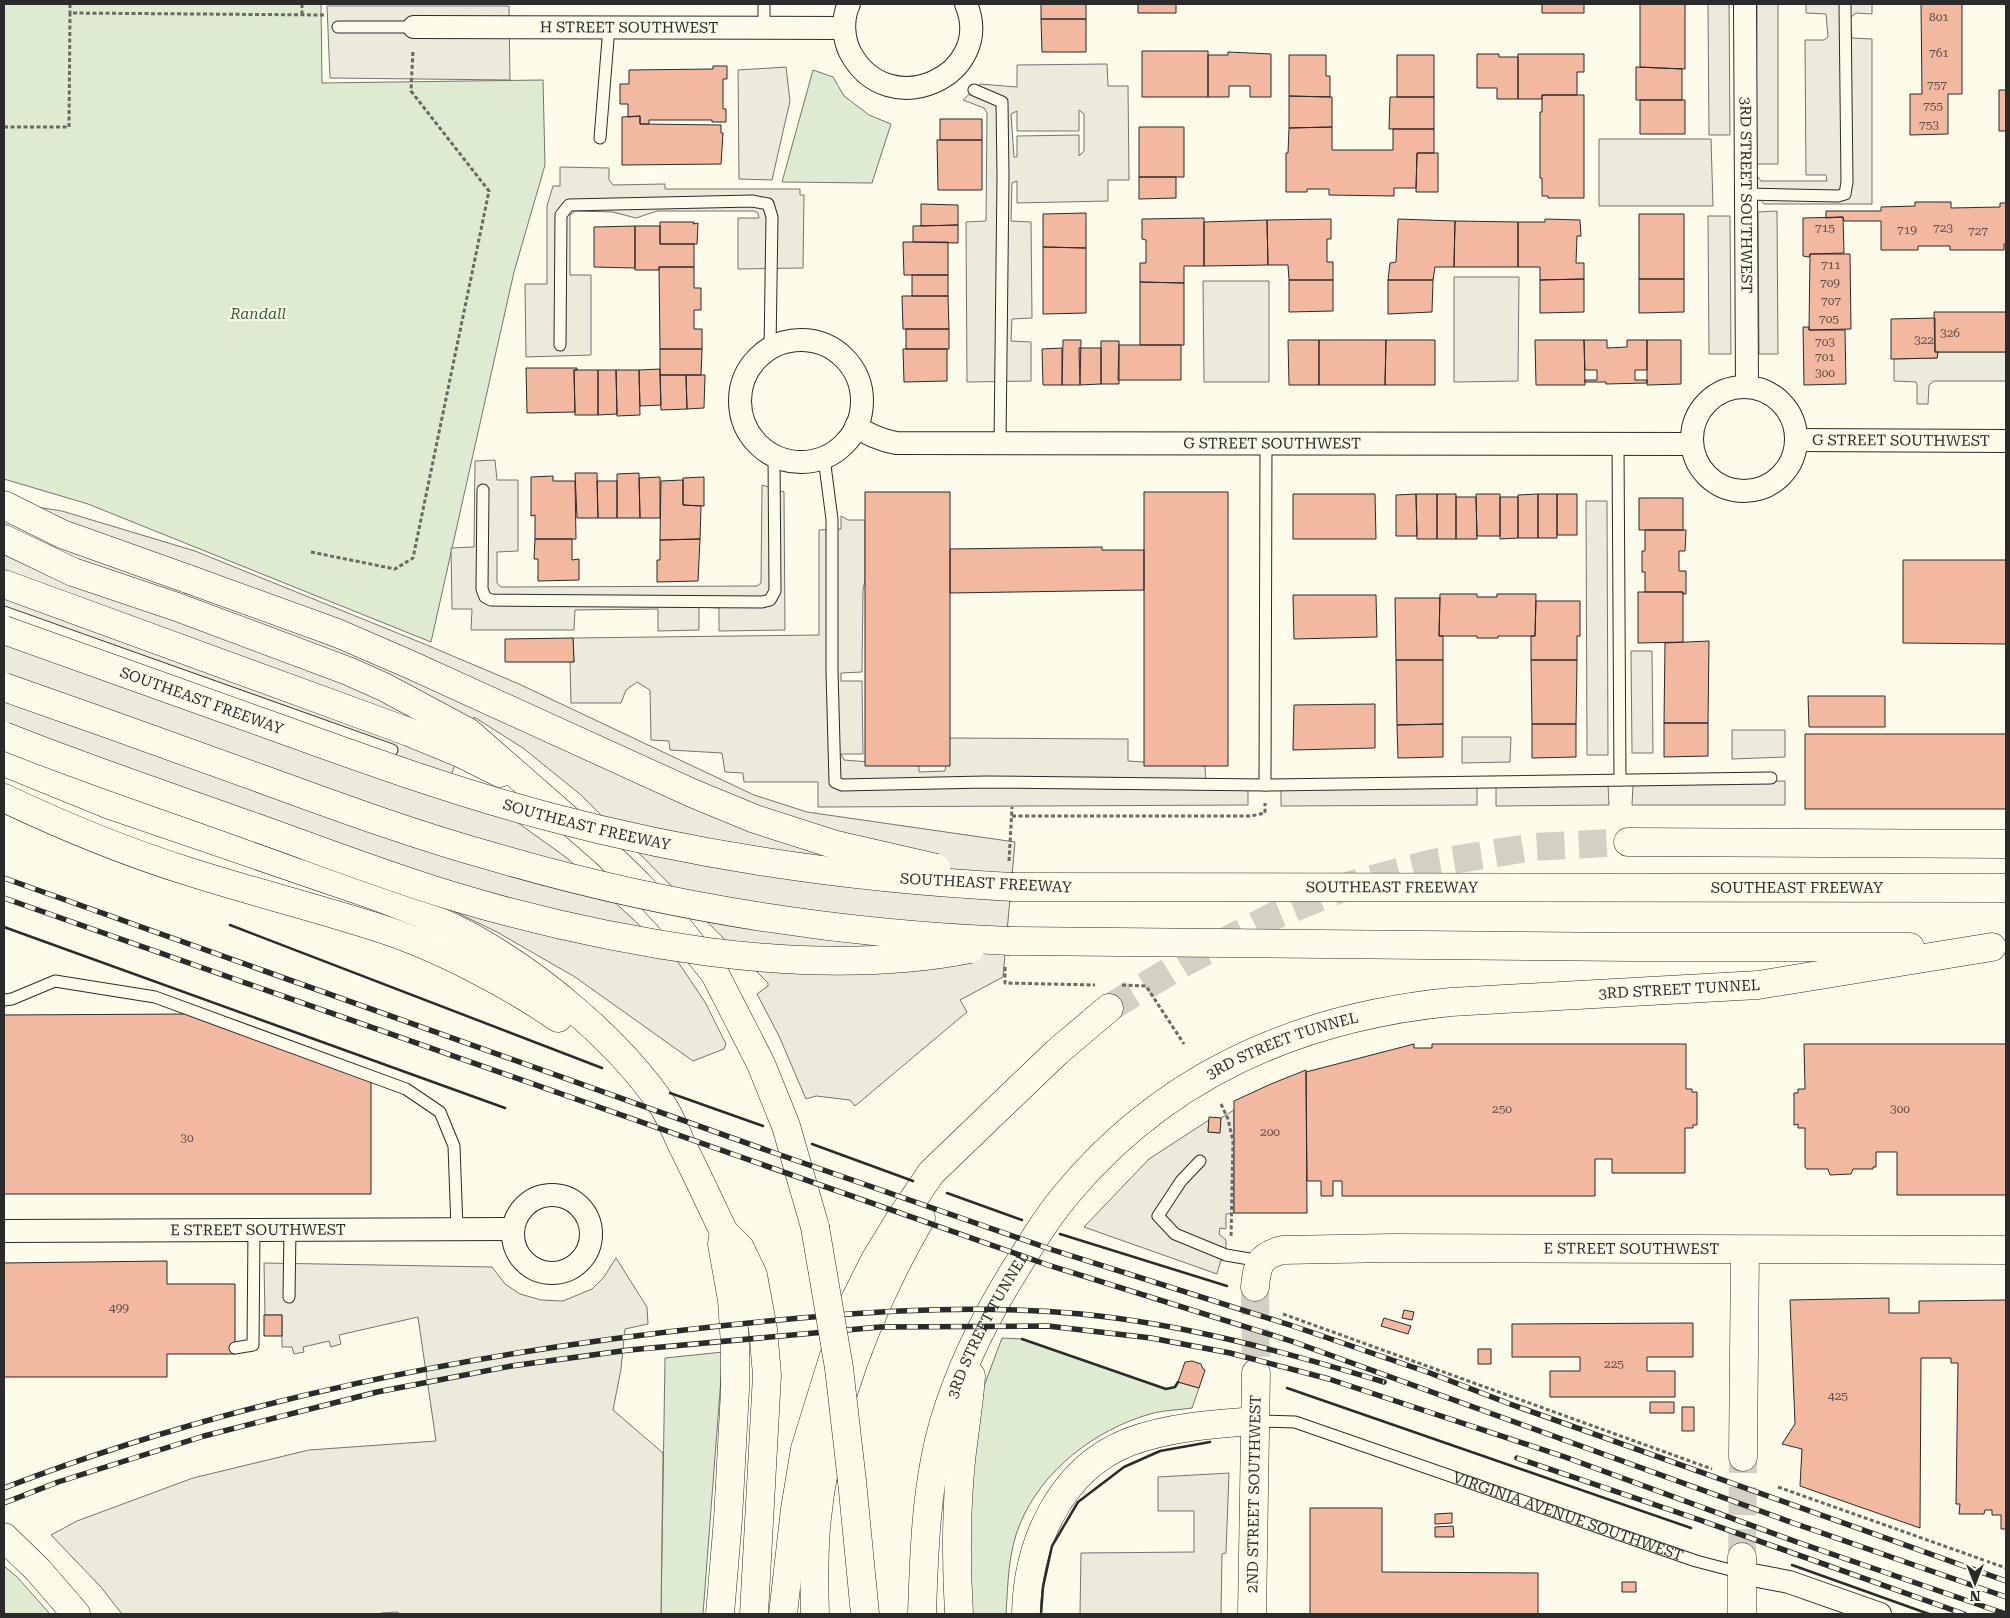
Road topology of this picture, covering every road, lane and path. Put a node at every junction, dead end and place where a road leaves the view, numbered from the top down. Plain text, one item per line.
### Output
1 (70, 4) edge
2 (302, 4) edge
3 (764, 4) edge
4 (849, 4) edge
5 (966, 4) edge
6 (1745, 4) edge
7 (1845, 4) edge
8 (70, 13) junction
9 (302, 15) junction
10 (338, 27) joint
11 (414, 27) junction
12 (609, 27) junction
13 (764, 28) junction
14 (844, 28) junction
15 (974, 90) dead end
16 (4, 128) edge
17 (600, 138) dead end
18 (1745, 194) junction
19 (560, 345) dead end
20 (770, 349) junction
21 (1747, 387) junction
22 (856, 426) junction
23 (1796, 440) junction
24 (2006, 441) edge
25 (1000, 444) junction
26 (1266, 444) junction
27 (1618, 444) junction
28 (1692, 444) junction
29 (774, 456) junction
30 (824, 458) junction
31 (483, 490) dead end
32 (4, 504) edge
33 (4, 539) edge
34 (311, 552) dead end
35 (4, 584) edge
36 (4, 612) edge
37 (4, 630) edge
38 (4, 687) edge
39 (4, 736) edge
40 (464, 742) junction
41 (392, 750) dead end
42 (4, 762) edge
43 (1771, 778) dead end
44 (1620, 780) junction
45 (1265, 785) junction
46 (4, 798) edge
47 (1012, 816) dead end
48 (1628, 842) tunnel mouth
49 (2006, 844) edge
50 (1013, 887) junction
51 (2006, 888) edge
52 (1010, 941) junction
53 (1999, 947) edge
54 (4, 1000) edge
55 (1109, 1008) tunnel mouth
56 (1181, 1039) dead end
57 (1184, 1044) dead end
58 (1220, 1104) dead end
59 (663, 1107) junction
60 (990, 1119) junction
61 (1200, 1161) dead end
62 (457, 1229) junction
63 (513, 1229) dead end
64 (4, 1230) edge
65 (254, 1230) junction
66 (290, 1230) junction
67 (724, 1232) junction
68 (1231, 1238) dead end
69 (1745, 1250) junction
70 (2006, 1250) edge
71 (1261, 1261) junction
72 (1255, 1287) tunnel mouth
73 (289, 1297) dead end
74 (1283, 1314) dead end
75 (974, 1343) junction
76 (235, 1348) dead end
77 (1256, 1373) tunnel mouth
78 (1256, 1421) junction
79 (1743, 1457) tunnel mouth
80 (1712, 1469) dead end
81 (852, 1481) junction
82 (1778, 1487) dead end
83 (4, 1537) edge
84 (1742, 1565) junction
85 (2006, 1568) edge
86 (76, 1614) edge
87 (720, 1614) edge
88 (754, 1614) edge
89 (783, 1614) edge
90 (815, 1614) edge
91 (852, 1614) edge
92 (865, 1614) edge
93 (922, 1614) edge
94 (959, 1614) edge
95 (1026, 1614) edge
96 (1252, 1614) edge
97 (1742, 1614) edge
98 (1880, 1614) edge

1 - 8 path
2 - 9 path
3 - 13 lane
4 - 14 street
5 - 14 street
6 - 18 street, 3RD STREET SOUTHWEST
7 - 18 lane
8 - 9 path
8 - 16 path
9 - 10 path
10 - 11 lane
11 - 12 street, H STREET SOUTHWEST
11 - 34 path
12 - 13 street, H STREET SOUTHWEST
12 - 17 lane
13 - 14 street, H STREET SOUTHWEST
15 - 25 lane
18 - 21 street, 3RD STREET SOUTHWEST
19 - 20 lane
20 - 22 street
20 - 29 street
21 - 23 street
21 - 28 street
22 - 25 street, G STREET SOUTHWEST
22 - 30 street
23 - 24 street, G STREET SOUTHWEST
23 - 28 street
25 - 26 street, G STREET SOUTHWEST
26 - 27 street, G STREET SOUTHWEST
26 - 45 lane
27 - 28 street, G STREET SOUTHWEST
27 - 44 lane
29 - 30 street
29 - 31 lane
30 - 45 lane
32 - 50 main road, bridge
33 - 40 main road
35 - 40 main road
36 - 41 lane
37 - 50 main road, SOUTHEAST FREEWAY, bridge
38 - 52 main road, bridge
39 - 52 main road, bridge
40 - 81 main road, bridge
42 - 59 main road
43 - 44 lane
44 - 45 lane
45 - 47 path
46 - 59 main road
48 - 49 main road
50 - 51 main road, SOUTHEAST FREEWAY
52 - 53 main road
53 - 75 main road, 3RD STREET TUNNEL
54 - 62 lane
55 - 60 main road
56 - 57 path
58 - 68 path
59 - 67 main road
60 - 89 main road
60 - 90 main road
61 - 71 lane
62 - 63 street, E STREET SOUTHWEST
62 - 66 street, E STREET SOUTHWEST
64 - 65 street, E STREET SOUTHWEST
65 - 66 street, E STREET SOUTHWEST
65 - 76 lane
66 - 73 lane
67 - 87 main road
67 - 88 main road
69 - 70 main road, E STREET SOUTHWEST
69 - 71 main road, E STREET SOUTHWEST
69 - 79 main road
71 - 72 main road
74 - 80 path
75 - 93 main road, 3RD STREET TUNNEL
75 - 94 main road
77 - 78 main road, 2ND STREET SOUTHWEST
78 - 84 lane, VIRGINIA AVENUE SOUTHWEST
78 - 95 main road
78 - 96 main road, 2ND STREET SOUTHWEST
81 - 91 main road
81 - 92 main road
82 - 85 path
83 - 86 main road
84 - 97 main road
84 - 98 street, VIRGINIA AVENUE SOUTHWEST

